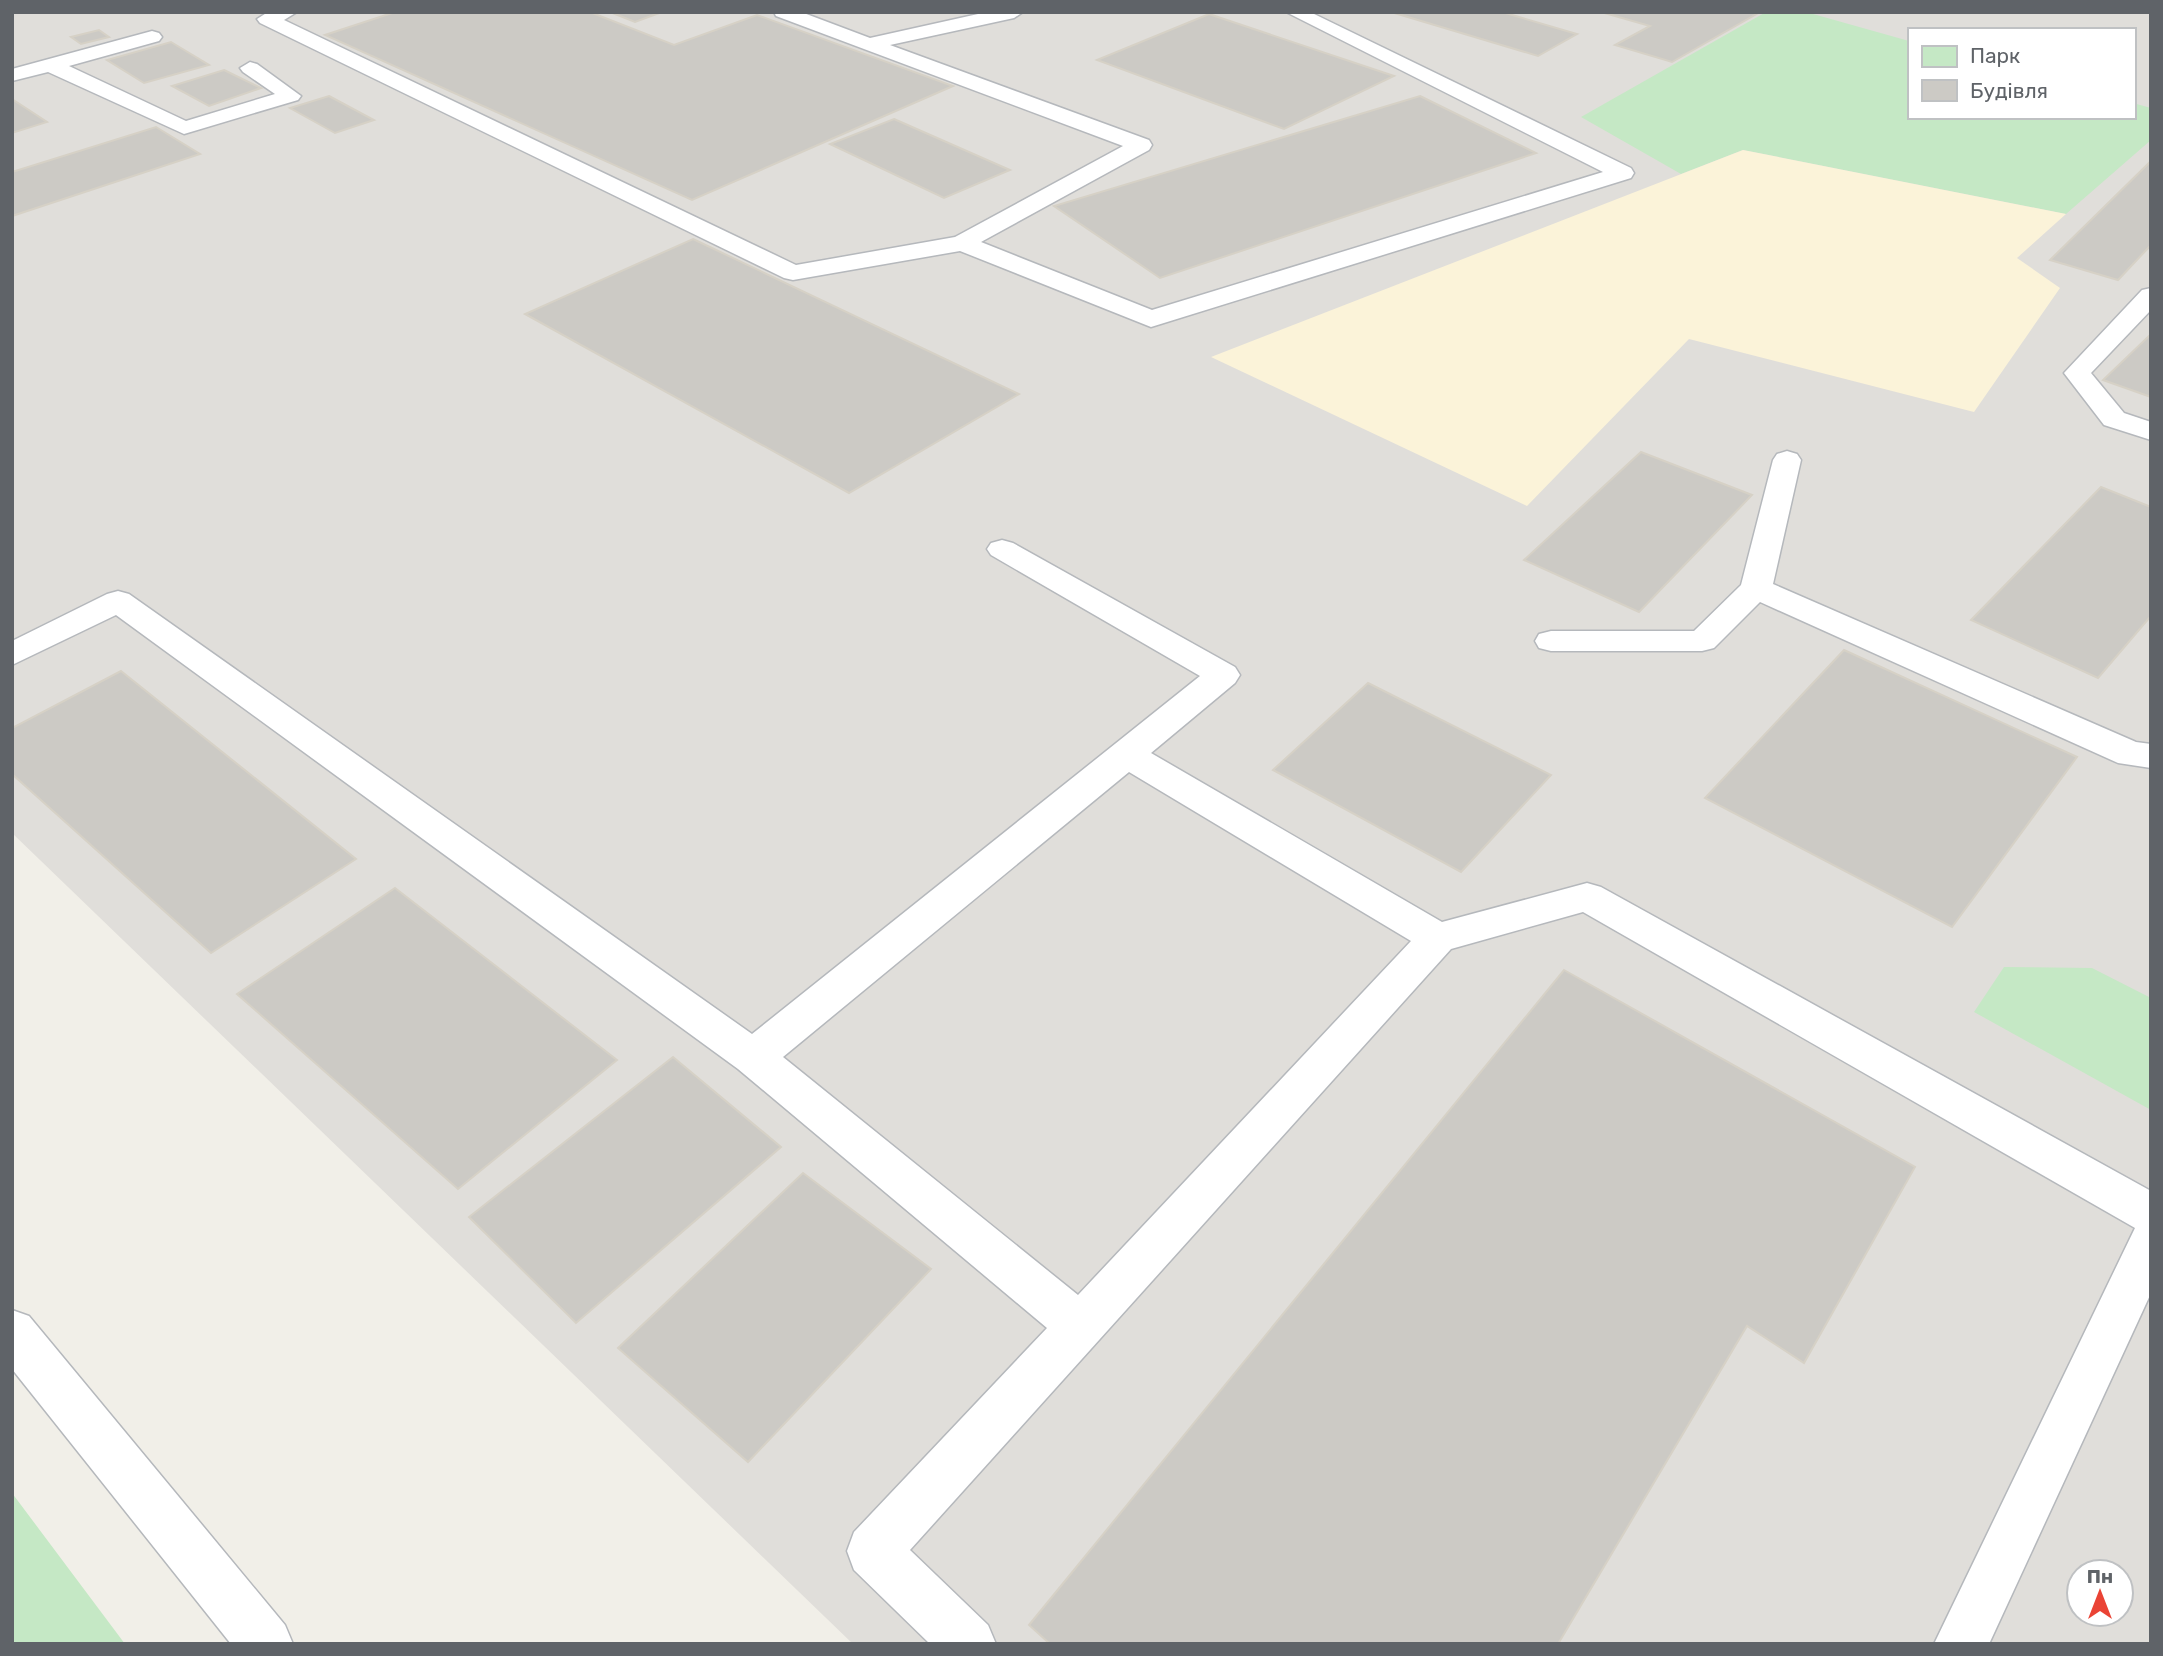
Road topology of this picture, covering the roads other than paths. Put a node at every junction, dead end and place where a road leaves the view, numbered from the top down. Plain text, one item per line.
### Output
1 (288, 12) edge
2 (783, 12) edge
3 (1014, 12) edge
4 (1295, 12) edge
5 (152, 37) dead end
6 (867, 44) junction
7 (50, 65) junction
8 (250, 68) dead end
9 (12, 75) edge
10 (962, 243) junction
11 (2151, 295) edge
12 (2151, 432) edge
13 (1787, 460) dead end
14 (1002, 548) dead end
15 (1756, 588) junction
16 (1551, 641) dead end
17 (12, 654) edge
18 (1127, 755) junction
19 (2151, 756) edge
20 (1438, 938) junction
21 (753, 1057) junction
22 (2151, 1214) edge
23 (2151, 1242) edge
24 (1081, 1326) junction
25 (12, 1332) edge
26 (266, 1644) edge
27 (969, 1644) edge
28 (1961, 1644) edge

1 - 10 lane
2 - 6 lane
3 - 6 lane
4 - 10 lane
5 - 7 lane
6 - 10 lane
7 - 8 lane
7 - 9 lane
11 - 12 lane
13 - 15 lane
14 - 18 lane
15 - 16 lane
15 - 19 lane
17 - 21 lane
18 - 20 lane
18 - 21 lane
20 - 22 lane
20 - 24 lane
21 - 24 lane
23 - 28 lane
24 - 27 lane
25 - 26 lane

